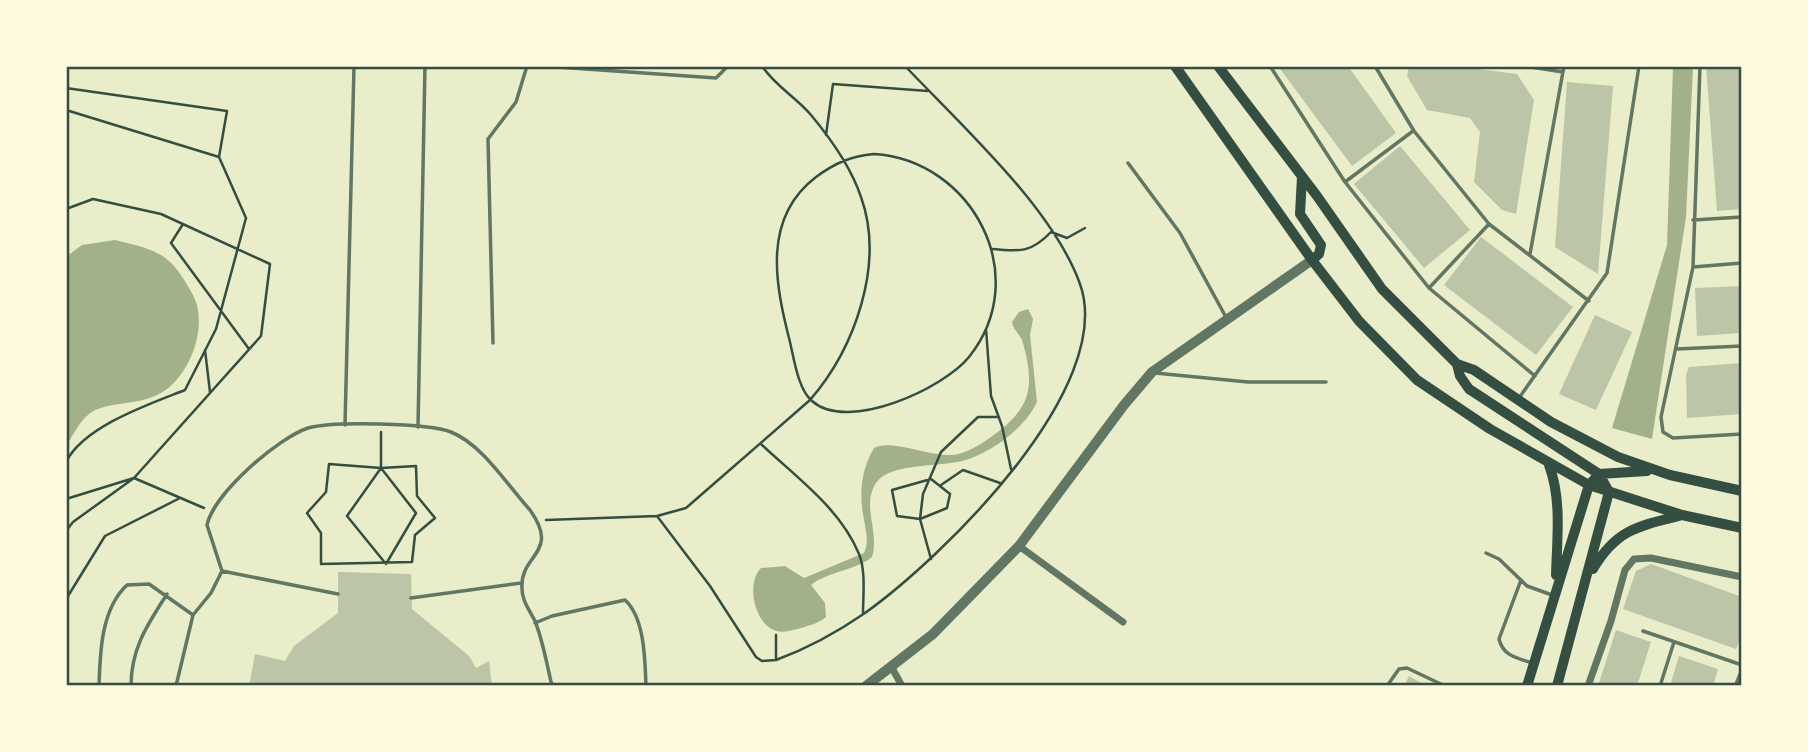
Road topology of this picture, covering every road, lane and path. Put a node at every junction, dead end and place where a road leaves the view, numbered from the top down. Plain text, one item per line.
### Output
1 (354, 66) edge
2 (425, 66) edge
3 (527, 66) edge
4 (542, 66) edge
5 (728, 66) edge
6 (762, 66) edge
7 (905, 66) edge
8 (1175, 66) edge
9 (1218, 66) edge
10 (1270, 66) edge
11 (1375, 66) edge
12 (1524, 66) edge
13 (1564, 66) edge
14 (1639, 66) edge
15 (1700, 66) edge
16 (1563, 72) junction
17 (66, 88) edge
18 (928, 90) junction
19 (66, 110) edge
20 (1414, 131) junction
21 (826, 135) junction
22 (219, 157) junction
23 (844, 160) junction
24 (1128, 163) dead end
25 (1302, 177) junction
26 (1345, 182) junction
27 (66, 209) edge
28 (1741, 217) edge
29 (1693, 220) junction
30 (183, 224) junction
31 (1489, 224) junction
32 (1085, 228) dead end
33 (1051, 232) junction
34 (236, 248) junction
35 (993, 249) junction
36 (1530, 254) junction
37 (1312, 260) junction
38 (1741, 263) edge
39 (1693, 267) junction
40 (1429, 288) junction
41 (1589, 301) junction
42 (221, 308) junction
43 (1228, 321) junction
44 (986, 329) junction
45 (493, 343) dead end
46 (1741, 346) edge
47 (249, 349) junction
48 (1676, 349) junction
49 (205, 350) junction
50 (1457, 364) junction
51 (1152, 372) junction
52 (1535, 376) junction
53 (1326, 382) dead end
54 (211, 393) junction
55 (1517, 399) junction
56 (810, 400) junction
57 (999, 417) junction
58 (345, 425) junction
59 (381, 425) junction
60 (418, 427) junction
61 (1741, 434) edge
62 (761, 444) junction
63 (66, 447) edge
64 (72, 450) junction
65 (66, 462) edge
66 (1549, 465) junction
67 (381, 468) junction
68 (1012, 471) junction
69 (1657, 471) junction
70 (1599, 474) junction
71 (134, 478) junction
72 (931, 479) junction
73 (1000, 483) junction
74 (942, 485) junction
75 (1589, 485) junction
76 (1741, 491) edge
77 (1608, 492) junction
78 (180, 498) junction
79 (66, 499) edge
80 (212, 512) junction
81 (1682, 515) junction
82 (657, 516) junction
83 (920, 519) junction
84 (537, 521) junction
85 (1741, 528) edge
86 (66, 531) edge
87 (1019, 545) junction
88 (1486, 553) dead end
89 (931, 559) junction
90 (386, 564) junction
91 (222, 571) junction
92 (1741, 577) edge
93 (1521, 580) junction
94 (1586, 580) junction
95 (521, 583) junction
96 (1554, 592) junction
97 (167, 594) junction
98 (338, 594) dead end
99 (67, 596) edge
100 (411, 598) dead end
101 (863, 614) junction
102 (193, 615) junction
103 (66, 621) edge
104 (1123, 622) dead end
105 (536, 623) junction
106 (1643, 631) dead end
107 (776, 635) dead end
108 (1674, 642) junction
109 (776, 660) junction
110 (1535, 664) junction
111 (1741, 666) edge
112 (892, 667) junction
113 (1741, 674) edge
114 (99, 685) edge
115 (131, 685) edge
116 (176, 685) edge
117 (551, 685) edge
118 (646, 685) edge
119 (866, 685) edge
120 (902, 685) edge
121 (1387, 685) edge
122 (1445, 685) edge
123 (1527, 685) edge
124 (1557, 685) edge
125 (1588, 685) edge
126 (1660, 685) edge
127 (1737, 685) edge

1 - 58 lane
2 - 60 lane
3 - 45 lane
4 - 5 lane
6 - 21 path
7 - 18 path
8 - 37 main road
9 - 25 main road
10 - 26 lane
11 - 20 lane
12 - 16 lane
13 - 16 lane
14 - 41 lane
15 - 29 lane
16 - 36 lane
17 - 22 path
18 - 21 path
18 - 33 path
19 - 22 path
20 - 26 lane
20 - 31 lane
21 - 23 path
22 - 34 path
23 - 35 path
23 - 56 path
23 - 56 path
24 - 43 lane
25 - 37 main road
25 - 50 main road
26 - 40 lane
27 - 30 path
28 - 29 lane
29 - 39 lane
30 - 34 path
30 - 42 path
31 - 36 lane
31 - 40 lane
32 - 33 path
33 - 35 path
33 - 68 path
34 - 42 path
34 - 47 path
35 - 44 path
36 - 41 lane
37 - 43 street
37 - 66 main road
38 - 39 lane
39 - 48 lane
40 - 52 lane
41 - 52 lane
42 - 47 path
42 - 49 path
43 - 51 street
44 - 56 path
44 - 57 path
46 - 48 lane
47 - 54 path
48 - 61 lane
49 - 54 path
49 - 64 path
50 - 55 main road
50 - 70 main road
51 - 53 lane
51 - 87 street
52 - 55 lane
54 - 71 path
55 - 69 main road
56 - 62 path
57 - 68 path
57 - 72 path
58 - 59 lane
58 - 80 lane
59 - 60 lane
59 - 67 path
60 - 84 lane
62 - 82 path
62 - 101 path
63 - 64 path
64 - 65 path
66 - 75 main road
66 - 96 main road
67 - 90 path
67 - 90 path
67 - 90 path
67 - 90 path
68 - 73 path
69 - 70 main road
69 - 76 main road
70 - 75 main road
70 - 77 main road
71 - 78 path
71 - 79 path
71 - 86 path
72 - 74 path
72 - 83 path
72 - 83 path
73 - 74 path
73 - 89 path
74 - 83 path
75 - 77 main road
75 - 96 main road
77 - 81 main road
77 - 94 main road
78 - 80 path
78 - 99 path
80 - 91 lane
81 - 85 main road
81 - 94 main road
82 - 84 path
82 - 109 path
83 - 89 path
84 - 95 lane
87 - 104 street
87 - 112 street
88 - 93 lane
89 - 101 path
91 - 98 lane
91 - 102 lane
92 - 125 street
93 - 96 lane
93 - 110 lane
94 - 124 main road
95 - 100 lane
95 - 105 lane
96 - 110 main road
97 - 102 lane
97 - 114 lane
97 - 115 lane
99 - 103 path
101 - 109 path
102 - 116 lane
105 - 117 lane
105 - 118 lane
106 - 108 lane
107 - 109 path
108 - 111 lane
108 - 126 lane
110 - 123 main road
112 - 119 street
112 - 120 street
113 - 127 street
121 - 122 lane

